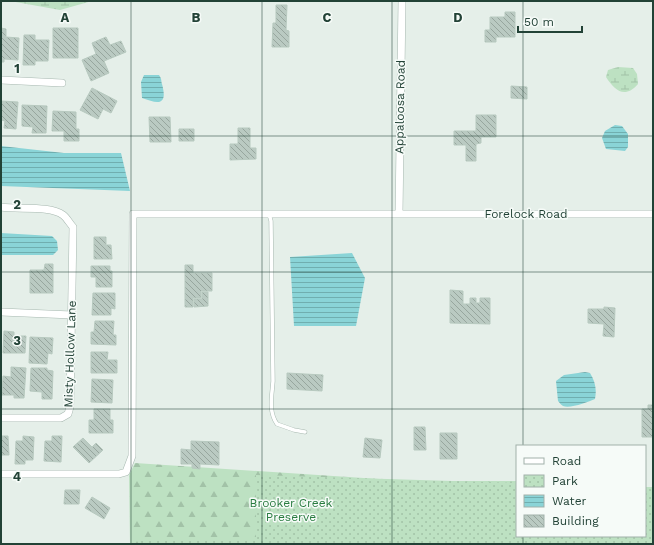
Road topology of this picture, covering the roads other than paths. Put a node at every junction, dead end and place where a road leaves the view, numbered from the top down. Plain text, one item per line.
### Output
1 (402, 1) edge
2 (1, 80) edge
3 (62, 83) dead end
4 (1, 207) edge
5 (269, 214) junction
6 (399, 214) junction
7 (653, 214) edge
8 (1, 312) edge
9 (72, 314) junction
10 (1, 418) edge
11 (306, 432) dead end
12 (1, 474) edge

1 - 6 street, Appaloosa Road
2 - 3 street
4 - 9 street, Misty Hollow Lane
5 - 6 street, Forelock Road
5 - 11 lane
5 - 12 street, Forelock Road
6 - 7 street, Forelock Road
8 - 9 street
9 - 10 street, Misty Hollow Lane

